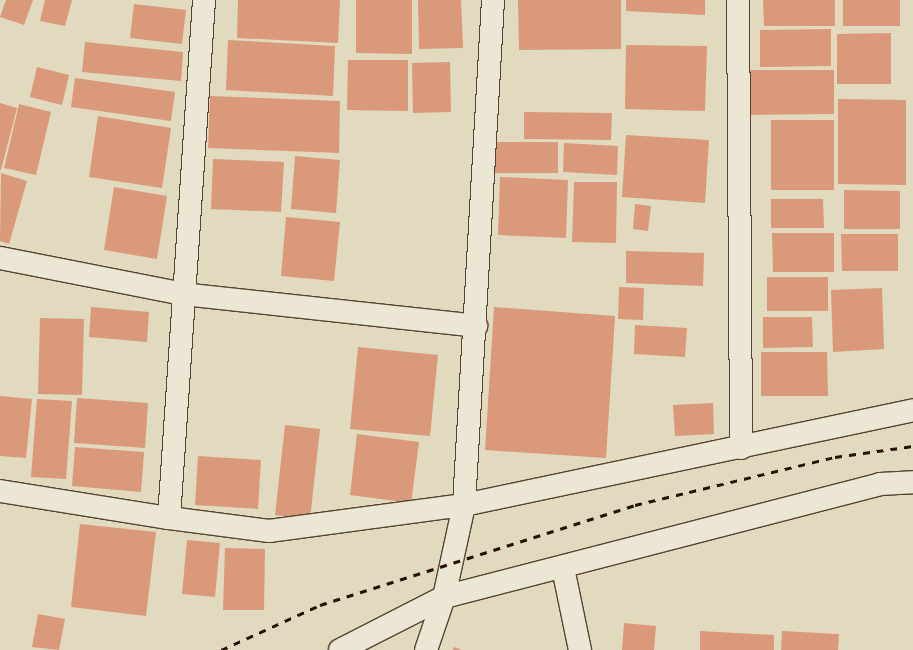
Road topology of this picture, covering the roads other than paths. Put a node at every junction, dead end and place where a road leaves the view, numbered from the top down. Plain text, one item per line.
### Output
1 (204, 0) edge
2 (493, 0) edge
3 (738, 0) edge
4 (0, 258) edge
5 (183, 294) junction
6 (476, 326) junction
7 (913, 410) edge
8 (741, 448) junction
9 (913, 482) edge
10 (0, 491) edge
11 (464, 505) junction
12 (169, 518) junction
13 (563, 568) junction
14 (444, 597) junction
15 (340, 650) edge
16 (426, 650) edge
17 (580, 650) edge

1 - 5 street
2 - 6 street
3 - 8 street
4 - 5 street
5 - 6 street
5 - 12 street
6 - 11 street
7 - 8 street
8 - 11 street
9 - 13 street
10 - 12 street
11 - 12 street
11 - 14 street
13 - 14 street
13 - 17 street
14 - 15 street
14 - 16 street

